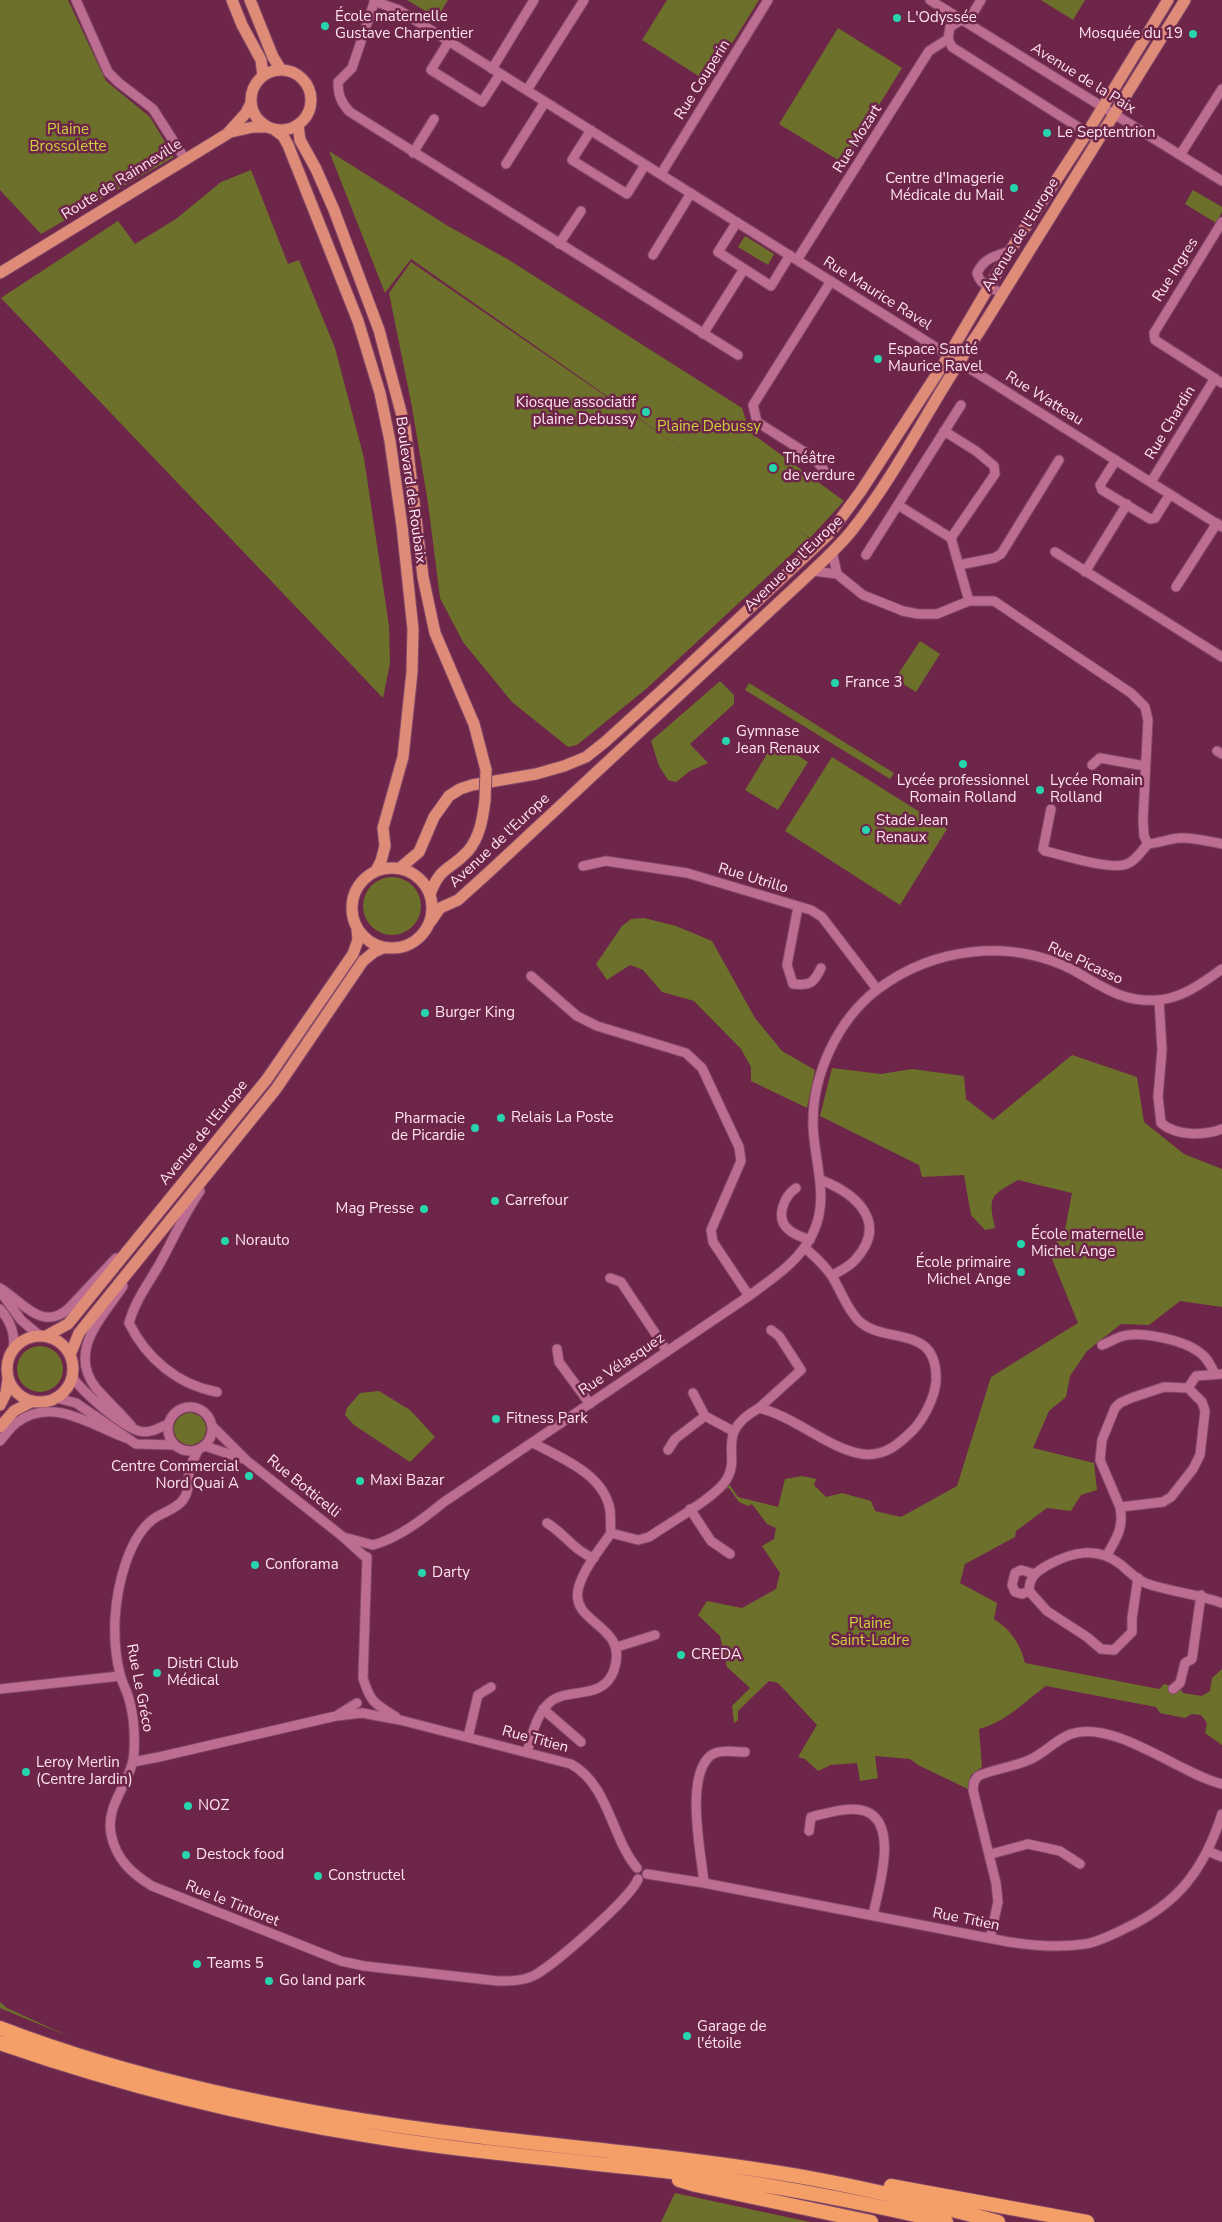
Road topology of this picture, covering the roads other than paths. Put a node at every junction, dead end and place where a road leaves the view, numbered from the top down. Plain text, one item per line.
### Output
1 (76, 0) edge
2 (232, 0) edge
3 (250, 0) edge
4 (375, 0) edge
5 (534, 0) edge
6 (584, 0) edge
7 (768, 0) edge
8 (930, 0) edge
9 (981, 0) edge
10 (1168, 0) edge
11 (1184, 0) edge
12 (962, 20) junction
13 (948, 39) junction
14 (449, 41) junction
15 (281, 70) junction
16 (496, 71) junction
17 (263, 76) junction
18 (1222, 89) edge
19 (527, 90) junction
20 (545, 102) junction
21 (251, 103) junction
22 (1102, 107) junction
23 (1113, 114) junction
24 (434, 119) dead end
25 (298, 125) junction
26 (272, 129) junction
27 (591, 130) junction
28 (227, 134) junction
29 (1092, 136) junction
30 (413, 153) junction
31 (1180, 155) junction
32 (185, 159) junction
33 (506, 164) dead end
34 (645, 164) junction
35 (661, 174) junction
36 (1222, 181) edge
37 (691, 193) junction
38 (581, 211) dead end
39 (737, 222) junction
40 (1222, 222) edge
41 (560, 244) junction
42 (1010, 251) junction
43 (653, 255) dead end
44 (794, 258) junction
45 (744, 269) junction
46 (0, 273) edge
47 (831, 281) junction
48 (988, 288) junction
49 (1002, 294) junction
50 (703, 334) junction
51 (738, 355) dead end
52 (953, 358) junction
53 (1219, 381) edge
54 (961, 405) dead end
55 (944, 431) junction
56 (1059, 460) dead end
57 (1116, 460) junction
58 (824, 470) dead end
59 (1151, 482) junction
60 (1170, 494) junction
61 (1127, 504) junction
62 (898, 505) junction
63 (1219, 525) edge
64 (951, 538) junction
65 (832, 551) junction
66 (1055, 552) dead end
67 (866, 555) dead end
68 (959, 565) junction
69 (813, 571) junction
70 (1085, 572) junction
71 (837, 574) junction
72 (1176, 587) dead end
73 (969, 601) junction
74 (1222, 657) edge
75 (1092, 764) dead end
76 (1144, 766) junction
77 (1051, 809) dead end
78 (1148, 844) junction
79 (1222, 844) edge
80 (583, 866) dead end
81 (400, 868) junction
82 (376, 871) junction
83 (430, 894) junction
84 (798, 906) junction
85 (431, 921) junction
86 (357, 929) junction
87 (382, 948) junction
88 (821, 968) dead end
89 (1222, 969) edge
90 (530, 976) dead end
91 (878, 990) junction
92 (1159, 1000) junction
93 (1222, 1129) edge
94 (213, 1166) junction
95 (821, 1180) junction
96 (796, 1188) dead end
97 (145, 1230) junction
98 (807, 1244) junction
99 (135, 1264) junction
100 (832, 1276) junction
101 (610, 1278) dead end
102 (0, 1290) edge
103 (748, 1296) junction
104 (0, 1309) edge
105 (771, 1330) dead end
106 (43, 1336) junction
107 (1102, 1345) dead end
108 (14, 1349) junction
109 (557, 1349) dead end
110 (668, 1351) junction
111 (70, 1355) junction
112 (1219, 1374) edge
113 (72, 1377) junction
114 (8, 1379) junction
115 (1188, 1388) junction
116 (216, 1392) dead end
117 (694, 1393) dead end
118 (56, 1398) junction
119 (33, 1401) junction
120 (590, 1404) junction
121 (0, 1405) edge
122 (759, 1408) junction
123 (705, 1416) junction
124 (168, 1424) junction
125 (212, 1426) junction
126 (0, 1427) edge
127 (133, 1428) junction
128 (734, 1431) junction
129 (126, 1438) junction
130 (0, 1440) edge
131 (533, 1443) junction
132 (178, 1447) junction
133 (201, 1448) junction
134 (668, 1450) dead end
135 (246, 1460) junction
136 (190, 1467) junction
137 (1120, 1507) junction
138 (690, 1509) junction
139 (546, 1523) dead end
140 (611, 1533) junction
141 (342, 1536) junction
142 (369, 1544) junction
143 (730, 1554) dead end
144 (364, 1555) junction
145 (1107, 1555) junction
146 (594, 1558) junction
147 (1035, 1574) junction
148 (1138, 1578) junction
149 (1031, 1593) junction
150 (1201, 1596) junction
151 (1222, 1603) edge
152 (655, 1635) dead end
153 (617, 1647) junction
154 (120, 1676) junction
155 (363, 1678) junction
156 (491, 1687) dead end
157 (0, 1689) edge
158 (1173, 1689) dead end
159 (372, 1700) junction
160 (358, 1701) junction
161 (543, 1709) junction
162 (365, 1714) junction
163 (336, 1716) junction
164 (400, 1720) junction
165 (468, 1737) junction
166 (581, 1742) dead end
167 (526, 1752) junction
168 (745, 1752) dead end
169 (132, 1762) junction
170 (1222, 1784) edge
171 (1222, 1814) edge
172 (809, 1831) dead end
173 (1208, 1852) junction
174 (990, 1854) junction
175 (1222, 1857) edge
176 (1080, 1864) dead end
177 (638, 1868) junction
178 (647, 1874) junction
179 (638, 1879) junction
180 (704, 1883) junction
181 (873, 1916) junction
182 (990, 1938) junction
183 (0, 2028) edge
184 (0, 2043) edge
185 (647, 2170) junction
186 (798, 2176) junction
187 (871, 2222) edge
188 (946, 2222) edge
189 (998, 2222) edge
190 (1087, 2222) edge

1 - 32 street
2 - 17 main road
3 - 15 main road
4 - 14 street, Rue Maurice Ravel
4 - 30 street
5 - 16 street
6 - 19 street
7 - 35 street, Rue Couperin
8 - 12 street, Avenue de la Paix
9 - 12 street
10 - 22 main road, Avenue de l'Europe
11 - 23 main road, Avenue de l'Europe
12 - 13 street, Rue Mozart
12 - 22 street, Avenue de la Paix
13 - 29 street
13 - 44 street, Rue Mozart
14 - 16 street, Rue Maurice Ravel
14 - 16 street
15 - 17 main road
15 - 25 main road
16 - 19 street, Rue Maurice Ravel
17 - 21 main road
18 - 31 street
19 - 20 street, Rue Maurice Ravel
20 - 27 street, Rue Maurice Ravel
20 - 33 street
21 - 26 main road
21 - 28 main road, Route de Rainneville
22 - 23 street, Avenue de la Paix
22 - 29 main road, Avenue de l'Europe
23 - 29 main road, Avenue de l'Europe
23 - 31 street, Avenue de la Paix
24 - 30 street
25 - 26 main road
25 - 83 main road, Boulevard de Roubaix, bridge
26 - 28 main road
26 - 82 main road, Boulevard de Roubaix
27 - 34 street, Rue Maurice Ravel
27 - 34 street
28 - 32 main road, Route de Rainneville
29 - 42 main road, Avenue de l'Europe
29 - 49 main road, Avenue de l'Europe
30 - 41 street
31 - 36 street, Avenue de la Paix
32 - 46 main road, Route de Rainneville
34 - 35 street, Rue Maurice Ravel
35 - 37 street, Rue Maurice Ravel
37 - 39 street, Rue Maurice Ravel
37 - 43 street
38 - 41 street
39 - 44 street, Rue Maurice Ravel
39 - 45 street
40 - 53 street, Rue Ingres
41 - 50 street
42 - 48 main road, Avenue de l'Europe
42 - 48 street
44 - 45 street
44 - 47 street, Rue Maurice Ravel
45 - 50 street
47 - 52 street, Rue Maurice Ravel
47 - 58 street
48 - 49 street
48 - 52 main road, Avenue de l'Europe
49 - 52 main road, Avenue de l'Europe
50 - 51 street
52 - 57 street, Rue Watteau
52 - 65 main road, Avenue de l'Europe
52 - 81 main road, Avenue de l'Europe
53 - 59 street, Rue Chardin
54 - 55 street
55 - 62 street
55 - 64 street
56 - 68 street
57 - 59 street, Rue Watteau
57 - 61 street
59 - 60 street, Rue Watteau
60 - 61 street
60 - 63 street, Rue Watteau
61 - 70 street
62 - 64 street
62 - 67 street
63 - 72 street, Rue Watteau
64 - 68 street
65 - 69 main road, Avenue de l'Europe
65 - 71 street
66 - 70 street
68 - 73 street
69 - 71 street
69 - 85 main road, Avenue de l'Europe
70 - 74 street
71 - 73 street
73 - 76 street
75 - 76 street
76 - 78 street
77 - 78 street
78 - 79 street
80 - 84 street, Rue Utrillo
81 - 82 main road
81 - 83 main road
82 - 86 main road
83 - 85 main road
84 - 88 street
84 - 91 street, Rue Utrillo
85 - 87 main road
86 - 87 main road
86 - 97 main road, Avenue de l'Europe
87 - 94 main road, Avenue de l'Europe
89 - 92 street, Rue Picasso
90 - 103 street
91 - 92 street, Rue Picasso
91 - 95 street, Rue Picasso
92 - 93 street
94 - 99 main road, Avenue de l'Europe
94 - 116 street, Avenue de l'Europe
95 - 98 street, Rue Picasso
95 - 100 street
96 - 98 street
97 - 102 street
97 - 106 main road, Avenue de l'Europe
98 - 100 street
98 - 103 street, Rue Vélasquez
99 - 111 main road, Avenue de l'Europe
99 - 127 street
100 - 122 street
101 - 110 street
102 - 106 street
103 - 110 street, Rue Vélasquez
104 - 108 street
105 - 122 street
106 - 108 main road
106 - 111 main road
107 - 112 street
108 - 114 main road
109 - 120 street
110 - 120 street, Rue Vélasquez
111 - 113 main road
112 - 115 street
113 - 118 main road
113 - 127 street
114 - 119 main road
114 - 121 main road
115 - 137 street
115 - 137 street
117 - 123 street
118 - 119 main road
118 - 129 street
119 - 126 main road
120 - 131 street, Rue Vélasquez
122 - 128 street
123 - 128 street
123 - 134 street
124 - 125 street
124 - 127 street
124 - 132 street
125 - 133 street
125 - 135 street, Rue Botticelli
128 - 138 street
129 - 130 street
129 - 132 street
131 - 140 street
131 - 142 street, Rue Vélasquez
132 - 133 street
132 - 136 street
133 - 135 street, Rue Botticelli
133 - 136 street, Rue Le Gréco
135 - 141 street, Rue Botticelli
136 - 154 street, Rue Le Gréco
137 - 145 street
138 - 140 street
138 - 143 street
139 - 146 street
140 - 146 street
141 - 142 street, Rue Botticelli
141 - 144 street, Rue Botticelli
142 - 144 street
144 - 155 street
145 - 147 street
145 - 148 street
146 - 153 street
147 - 149 street
147 - 149 street
148 - 149 street
148 - 150 street
150 - 151 street
150 - 158 street
152 - 153 street
153 - 161 street
154 - 157 street
154 - 169 street, Rue Le Gréco
155 - 159 street
155 - 160 street
156 - 165 street
159 - 160 street
159 - 162 street
159 - 164 street, Rue Titien
160 - 162 street
160 - 163 street
161 - 166 street
161 - 167 street
162 - 163 street, Rue Titien
162 - 164 street, Rue Titien
163 - 169 street
164 - 165 street, Rue Titien
165 - 167 street, Rue Titien
167 - 177 street, Rue Titien
168 - 180 street
169 - 179 street, Rue le Tintoret
170 - 174 street
171 - 173 street, Rue Titien
172 - 181 street
173 - 175 street
173 - 182 street, Rue Titien
174 - 176 street
174 - 182 street
177 - 178 street
177 - 179 street
178 - 179 street
178 - 180 street, Rue Titien
180 - 181 street, Rue Titien
181 - 182 street, Rue Titien
183 - 186 highway
184 - 185 highway
185 - 187 highway
185 - 188 highway
186 - 189 highway
186 - 190 highway

